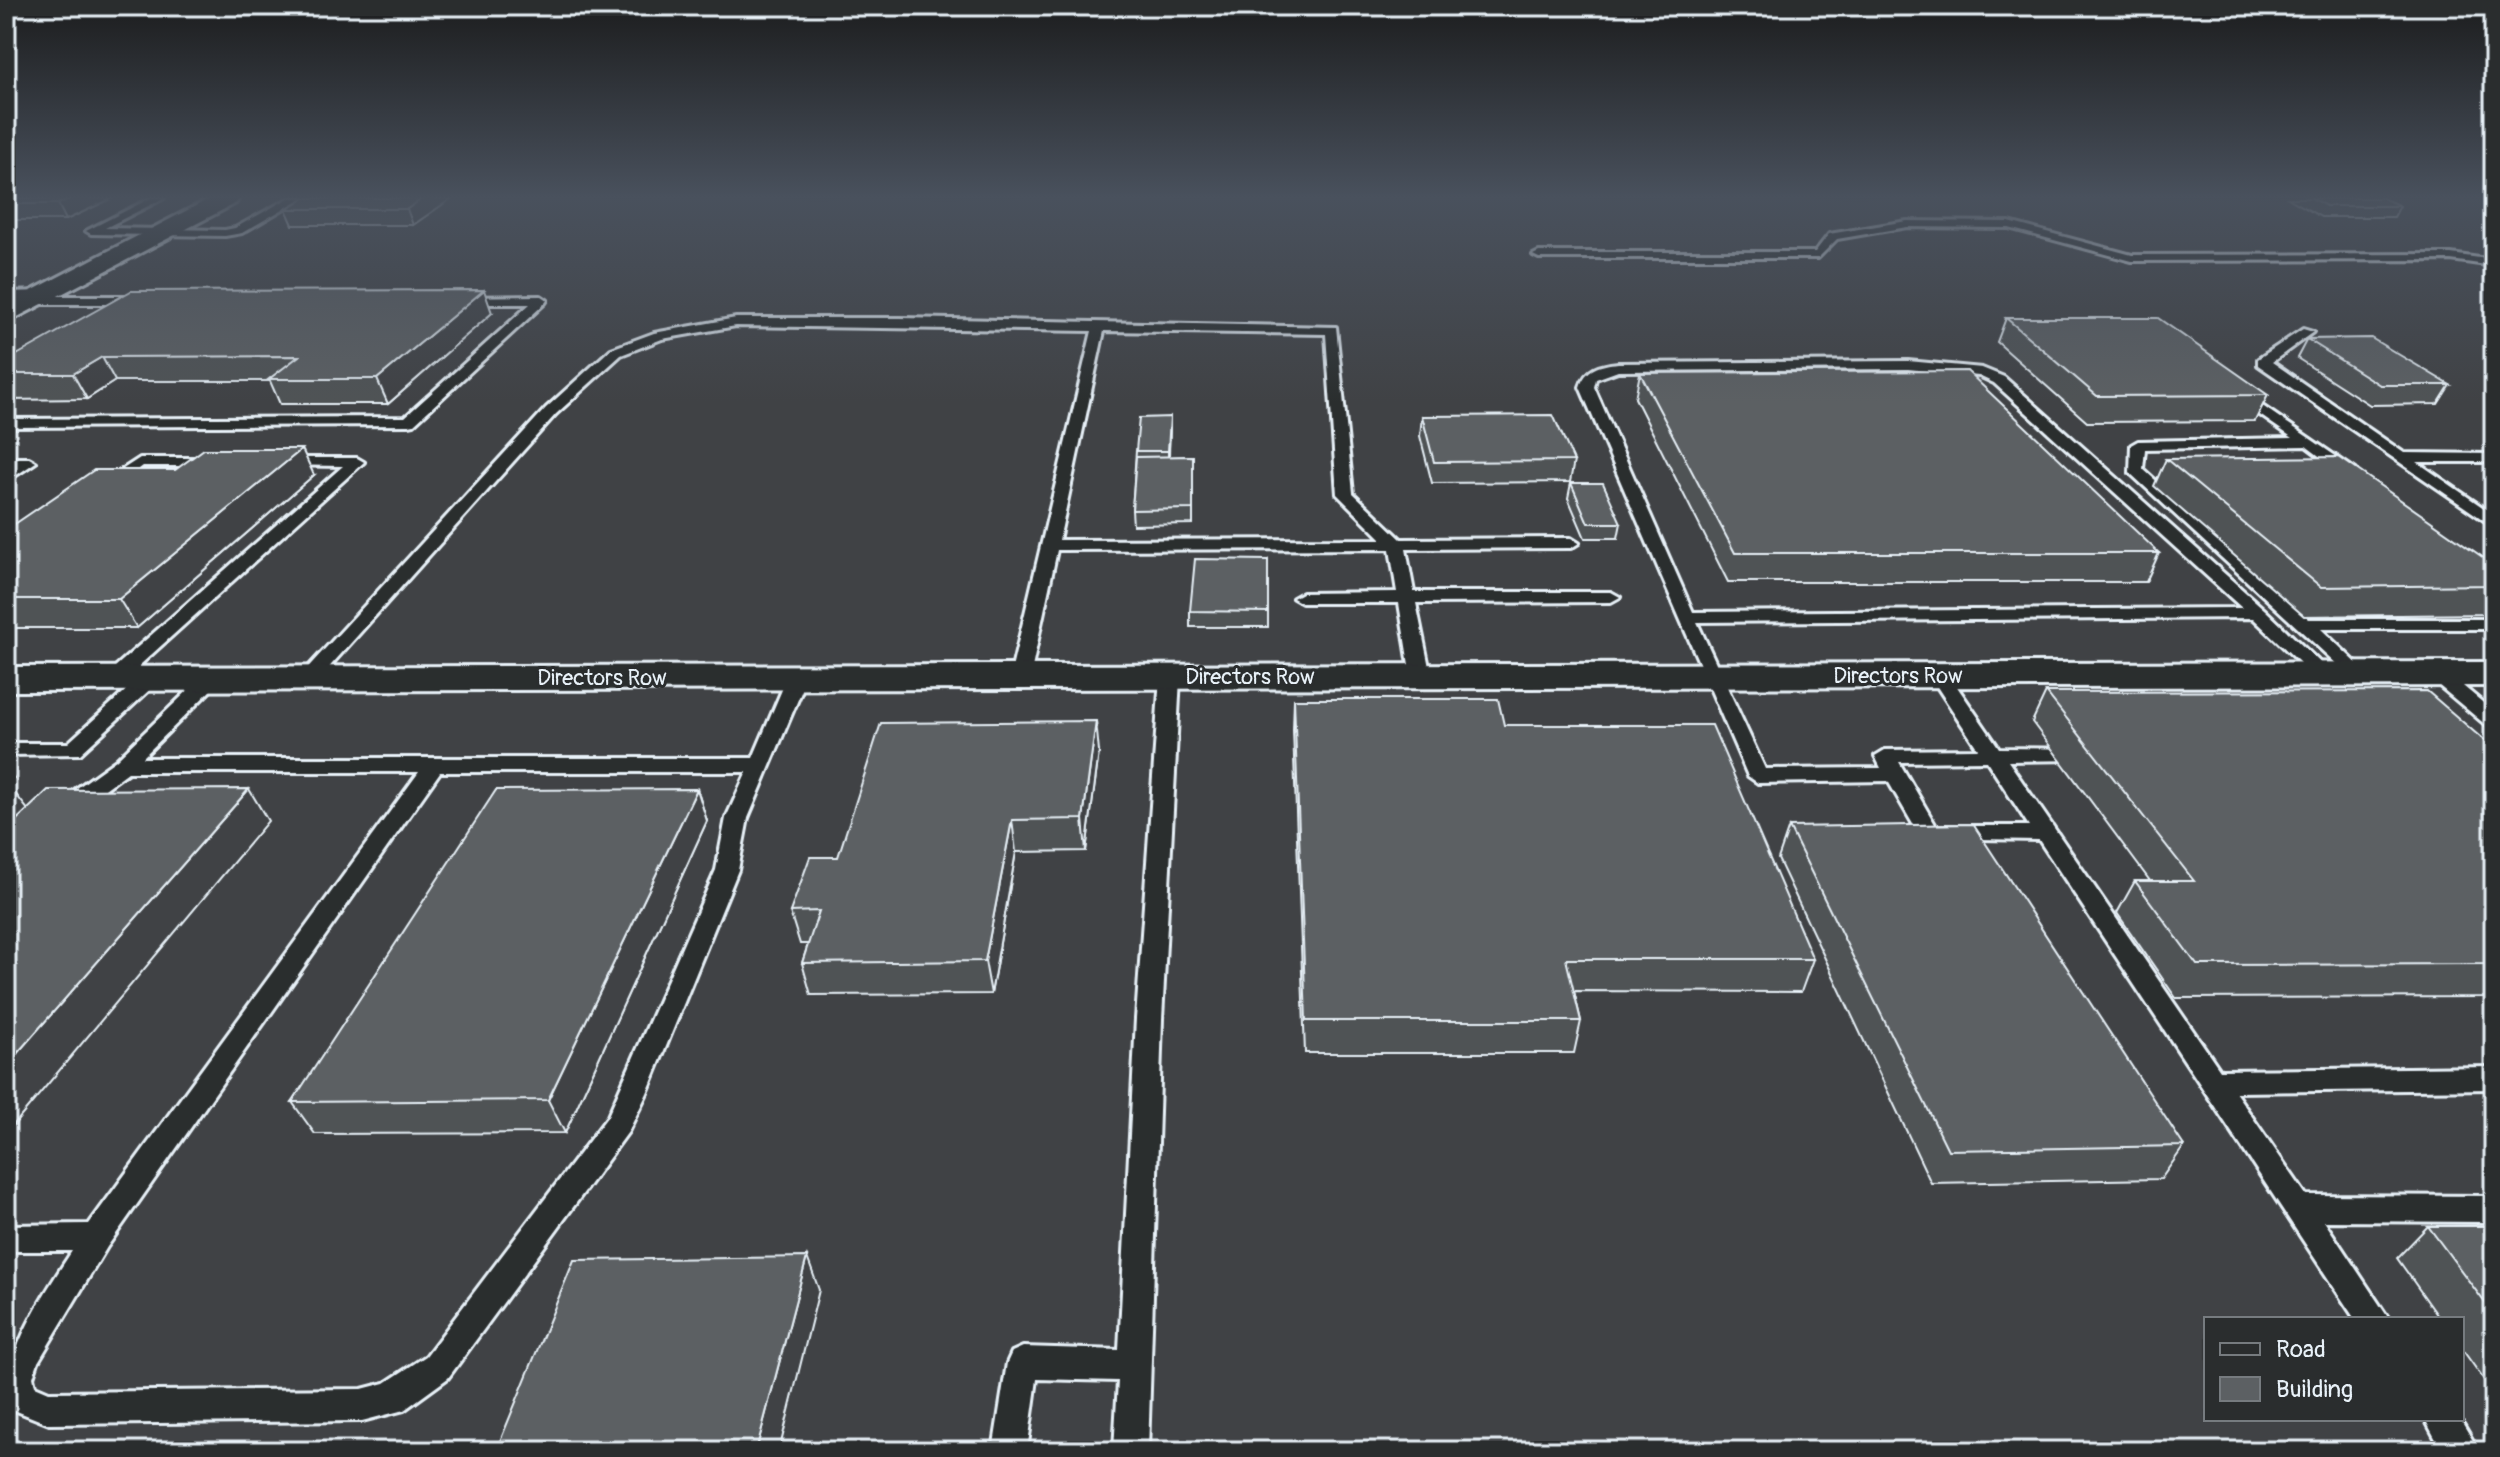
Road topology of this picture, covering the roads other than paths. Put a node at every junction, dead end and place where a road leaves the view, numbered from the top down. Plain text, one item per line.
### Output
1 (100, 266) edge
2 (6, 296) edge
3 (39, 298) junction
4 (121, 300) junction
5 (152, 300) edge
6 (448, 300) edge
7 (95, 314) edge
8 (6, 315) edge
9 (1099, 327) junction
10 (2307, 332) dead end
11 (2232, 389) edge
12 (6, 423) edge
13 (2309, 442) junction
14 (2400, 457) junction
15 (2494, 458) edge
16 (6, 462) edge
17 (233, 462) edge
18 (264, 462) edge
19 (6, 477) edge
20 (2370, 487) edge
21 (97, 493) edge
22 (2494, 522) edge
23 (1571, 543) dead end
24 (1397, 544) junction
25 (1048, 545) junction
26 (1407, 597) junction
27 (1611, 597) dead end
28 (1302, 598) dead end
29 (2258, 613) junction
30 (1686, 617) junction
31 (2303, 624) junction
32 (2494, 624) edge
33 (2494, 674) edge
34 (2342, 675) junction
35 (2438, 675) junction
36 (1711, 676) junction
37 (1940, 676) junction
38 (1020, 677) junction
39 (1170, 677) junction
40 (1421, 677) junction
41 (797, 678) junction
42 (6, 679) edge
43 (132, 679) junction
44 (211, 679) junction
45 (308, 679) junction
46 (2494, 722) edge
47 (6, 749) edge
48 (2103, 754) edge
49 (1994, 755) junction
50 (123, 765) junction
51 (434, 765) junction
52 (760, 765) junction
53 (1895, 774) junction
54 (49, 818) edge
55 (2046, 833) junction
56 (2494, 1078) edge
57 (2212, 1081) junction
58 (2298, 1208) junction
59 (2494, 1209) edge
60 (97, 1237) junction
61 (6, 1238) edge
62 (2372, 1317) edge
63 (1135, 1366) junction
64 (2442, 1421) edge
65 (1010, 1451) edge
66 (1131, 1451) edge
67 (2462, 1451) edge

1 - 3 street
2 - 3 lane
3 - 4 lane
3 - 8 street
4 - 5 lane
4 - 7 lane
6 - 12 lane
9 - 24 lane
9 - 25 lane
9 - 45 lane
10 - 14 lane
11 - 13 lane
13 - 20 lane
13 - 31 lane
14 - 15 lane
14 - 22 lane
16 - 19 lane
17 - 21 lane
18 - 43 lane
23 - 24 lane
24 - 25 lane
24 - 26 lane
25 - 38 lane
26 - 27 lane
26 - 28 lane
26 - 40 lane
29 - 30 lane
29 - 30 lane
29 - 34 lane
30 - 36 lane
31 - 32 lane
31 - 34 lane
33 - 35 street, Directors Row
34 - 35 street, Directors Row
34 - 37 street, Directors Row
35 - 46 lane
36 - 37 street, Directors Row
36 - 40 street, Directors Row
36 - 53 lane
37 - 49 lane
38 - 39 street, Directors Row
38 - 41 street, Directors Row
39 - 40 street, Directors Row
39 - 63 lane
41 - 45 street, Directors Row
41 - 52 lane
42 - 43 street, Directors Row
43 - 44 street, Directors Row
43 - 47 lane
44 - 45 street, Directors Row
44 - 50 lane
48 - 49 lane
49 - 53 lane
49 - 55 lane
50 - 51 lane
50 - 54 lane
51 - 52 lane
51 - 60 lane
52 - 60 lane
53 - 55 lane
55 - 57 lane
56 - 57 lane
57 - 58 lane
58 - 59 lane
58 - 62 lane
60 - 61 lane
63 - 65 lane
63 - 66 lane
64 - 67 lane

